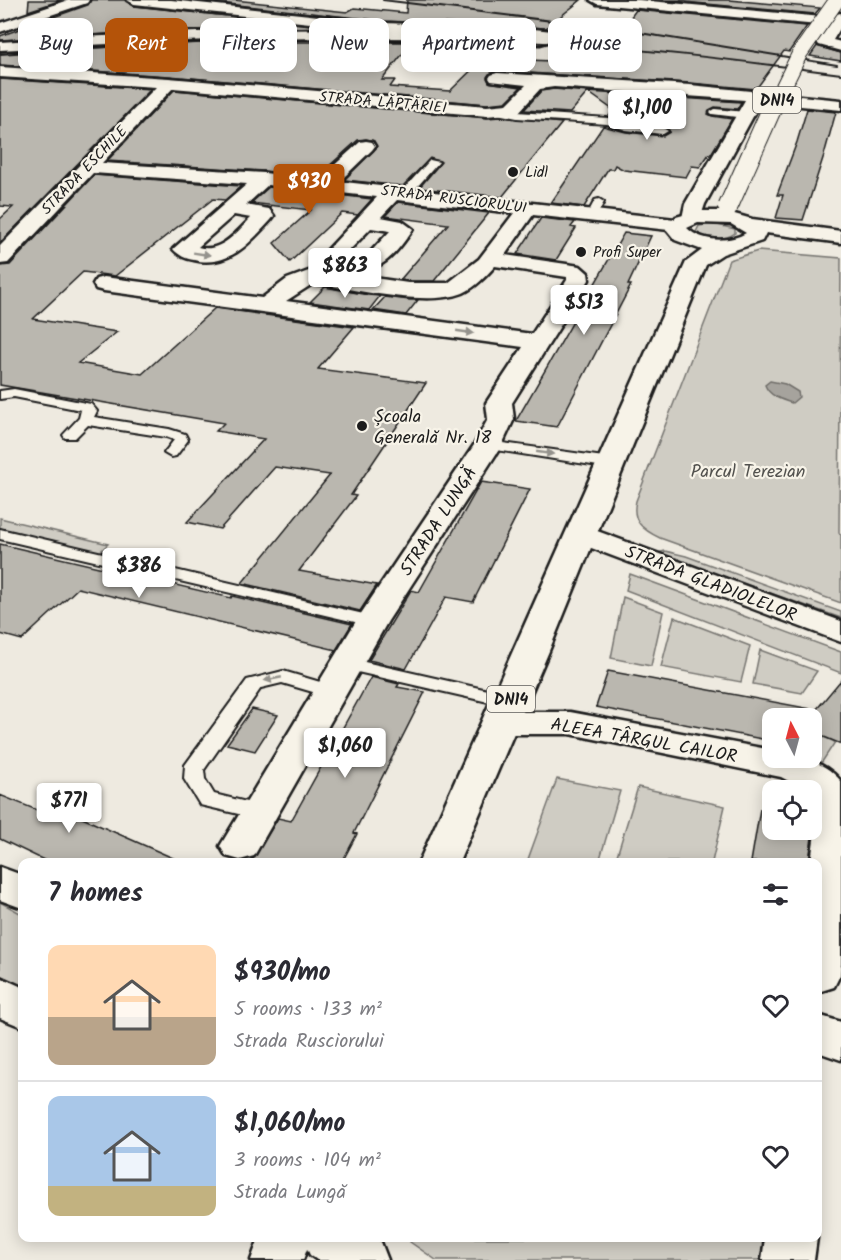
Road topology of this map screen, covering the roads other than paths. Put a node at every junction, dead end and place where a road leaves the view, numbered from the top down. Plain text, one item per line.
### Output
1 (82, 0) edge
2 (134, 0) edge
3 (597, 0) edge
4 (837, 0) edge
5 (840, 19) edge
6 (0, 28) edge
7 (0, 46) edge
8 (835, 46) edge
9 (0, 72) edge
10 (27, 75) junction
11 (497, 78) dead end
12 (0, 81) edge
13 (555, 82) junction
14 (169, 83) junction
15 (756, 96) junction
16 (841, 105) edge
17 (495, 111) junction
18 (715, 112) dead end
19 (745, 115) junction
20 (663, 131) dead end
21 (366, 146) dead end
22 (200, 154) dead end
23 (434, 162) dead end
24 (87, 167) junction
25 (336, 174) junction
26 (301, 176) junction
27 (264, 178) junction
28 (398, 188) junction
29 (528, 208) junction
30 (230, 209) dead end
31 (367, 222) dead end
32 (718, 226) junction
33 (841, 237) edge
34 (841, 246) edge
35 (0, 258) edge
36 (490, 260) junction
37 (697, 262) junction
38 (104, 284) dead end
39 (432, 292) junction
40 (268, 305) junction
41 (407, 324) junction
42 (539, 342) junction
43 (0, 395) edge
44 (85, 420) junction
45 (70, 435) dead end
46 (488, 445) junction
47 (171, 453) dead end
48 (611, 463) junction
49 (0, 534) edge
50 (581, 534) junction
51 (372, 621) junction
52 (841, 632) edge
53 (338, 678) junction
54 (505, 712) junction
55 (839, 811) edge
56 (260, 812) junction
57 (240, 846) dead end
58 (441, 858) edge
59 (0, 882) edge
60 (18, 891) edge
61 (822, 944) edge
62 (0, 995) edge
63 (18, 1006) edge
64 (822, 1035) edge
65 (841, 1041) edge
66 (284, 1242) edge
67 (334, 1242) edge
68 (790, 1242) edge
69 (277, 1260) edge
70 (362, 1260) edge
71 (788, 1260) edge

1 - 6 street
2 - 7 street
3 - 5 street
4 - 32 street, DN14, bridge
5 - 8 street
9 - 10 street, STRADA LĂPTĂRIEI
10 - 12 street
10 - 14 street, STRADA LĂPTĂRIEI
11 - 13 street
13 - 15 street, STRADA LĂPTĂRIEI
13 - 17 street, STRADA LĂPTĂRIEI
14 - 17 street, STRADA LĂPTĂRIEI
14 - 24 street, STRADA ESCHILE
15 - 16 street, STRADA LĂPTĂRIEI
15 - 19 street
17 - 20 lane
18 - 19 lane
19 - 32 street
21 - 25 street
22 - 26 street, STRADA RUSCIORULUI
23 - 28 lane
24 - 27 street, STRADA RUSCIORULUI
24 - 35 street, STRADA ESCHILE
25 - 26 street, STRADA RUSCIORULUI
25 - 28 street, STRADA RUSCIORULUI
26 - 27 street, STRADA RUSCIORULUI
26 - 28 street, STRADA RUSCIORULUI
27 - 30 street
28 - 29 street, STRADA RUSCIORULUI
28 - 31 street
29 - 32 street, STRADA RUSCIORULUI
29 - 36 street
32 - 33 street, STRADA RUSCIORULUI
32 - 34 street, STRADA RUSCIORULUI
32 - 37 street
32 - 37 street
36 - 39 street
36 - 42 street, STRADA LUNGĂ
37 - 48 street, DN14
38 - 40 street
39 - 40 street
39 - 41 street
40 - 41 street
41 -> 42 street
42 - 46 street, STRADA LUNGĂ
43 - 44 lane
44 - 45 lane
44 - 47 lane
46 -> 48 lane
46 - 51 street, STRADA LUNGĂ
48 - 50 street, DN14
49 - 51 lane
50 - 52 street, STRADA GLADIOLELOR
50 - 54 street, DN14
51 - 53 street, STRADA LUNGĂ
53 - 54 lane
53 - 56 street, STRADA LUNGĂ
53 -> 56 lane
54 - 55 street, ALEEA TÂRGUL CAILOR
54 - 58 street, DN14
55 - 61 street, ALEEA TÂRGUL CAILOR
56 - 57 street, STRADA LUNGĂ
59 - 60 street
62 - 63 street
64 - 65 street
66 - 69 street
67 - 70 street
68 - 71 street

